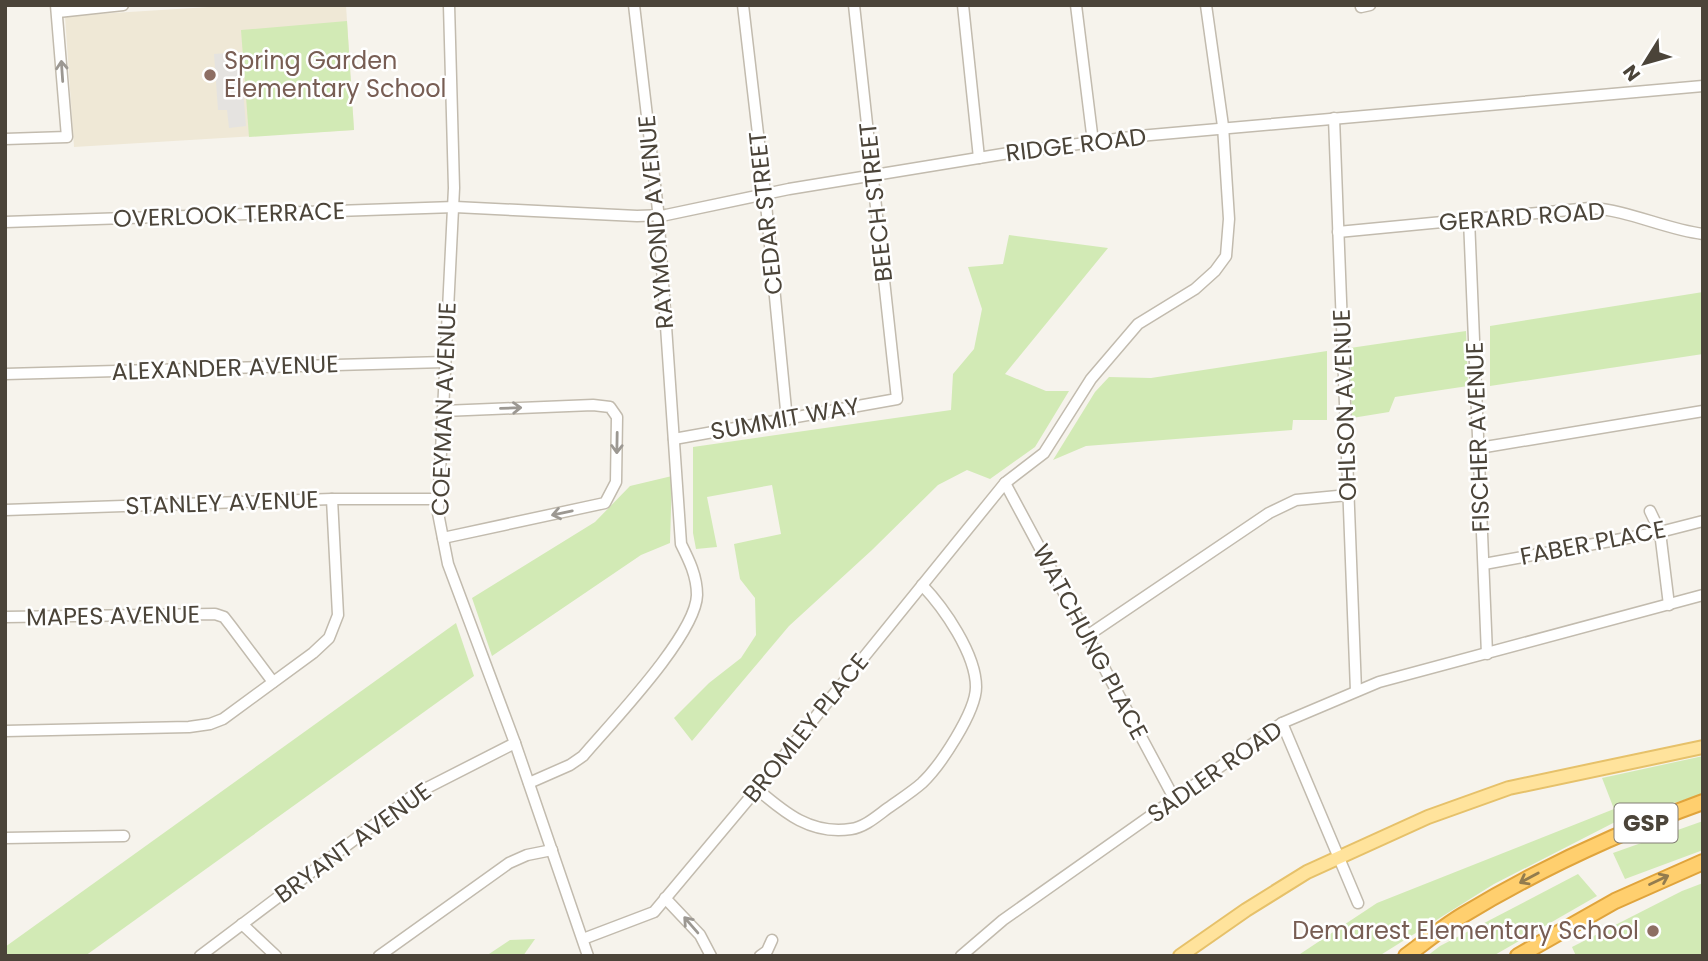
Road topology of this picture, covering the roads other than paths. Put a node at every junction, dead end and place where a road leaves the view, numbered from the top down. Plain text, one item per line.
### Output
1 (123, 5) edge
2 (449, 5) edge
3 (634, 5) edge
4 (743, 5) edge
5 (854, 5) edge
6 (963, 5) edge
7 (1076, 5) edge
8 (1206, 5) edge
9 (57, 8) edge
10 (1703, 86) edge
11 (1334, 118) junction
12 (1223, 129) junction
13 (5, 139) edge
14 (1093, 142) junction
15 (979, 158) junction
16 (873, 175) junction
17 (765, 194) junction
18 (453, 207) junction
19 (659, 216) junction
20 (1469, 219) junction
21 (5, 222) edge
22 (1338, 232) junction
23 (1703, 234) edge
24 (445, 362) junction
25 (5, 374) edge
26 (897, 400) joint
27 (443, 411) junction
28 (1703, 411) edge
29 (787, 420) junction
30 (674, 439) junction
31 (1479, 448) junction
32 (1005, 483) junction
33 (1348, 495) junction
34 (332, 499) junction
35 (439, 499) junction
36 (5, 510) edge
37 (1650, 511) dead end
38 (1703, 522) edge
39 (1660, 531) junction
40 (443, 538) junction
41 (1484, 564) junction
42 (922, 585) junction
43 (1703, 595) edge
44 (1669, 605) junction
45 (5, 617) edge
46 (1087, 636) junction
47 (1487, 654) junction
48 (273, 682) junction
49 (1356, 691) junction
50 (1282, 723) junction
51 (5, 731) edge
52 (515, 743) junction
53 (1703, 747) edge
54 (529, 783) junction
55 (757, 789) junction
56 (1175, 800) junction
57 (1703, 803) edge
58 (124, 836) dead end
59 (5, 838) edge
60 (552, 850) junction
61 (1338, 856) junction
62 (1703, 862) edge
63 (665, 898) junction
64 (1358, 903) dead end
65 (242, 924) junction
66 (583, 939) junction
67 (772, 940) dead end
68 (200, 956) edge
69 (276, 956) edge
70 (379, 956) edge
71 (588, 956) edge
72 (711, 956) edge
73 (760, 956) edge
74 (961, 956) edge
75 (1180, 956) edge
76 (1406, 956) edge
77 (1518, 956) edge

1 - 9 street
2 - 18 street, COEYMAN AVENUE
3 - 19 street, RAYMOND AVENUE
4 - 17 street, CEDAR STREET
5 - 16 street, BEECH STREET
6 - 15 street
7 - 14 street
8 - 12 street, BROMLEY PLACE
13 -> 9 street
10 - 11 street, RIDGE ROAD
11 - 12 street, RIDGE ROAD
11 - 22 street, OHLSON AVENUE
12 - 14 street, RIDGE ROAD
12 - 32 street, BROMLEY PLACE
14 - 15 street, RIDGE ROAD
15 - 16 street, RIDGE ROAD
16 - 17 street, RIDGE ROAD
16 - 26 street, BEECH STREET
17 - 19 street, RIDGE ROAD
17 - 29 street, CEDAR STREET
18 - 19 street, RIDGE ROAD
18 - 21 street, OVERLOOK TERRACE
18 - 24 street, COEYMAN AVENUE
19 - 30 street, RAYMOND AVENUE
20 - 22 street, GERARD ROAD
20 - 23 street, GERARD ROAD
20 - 31 street, FISCHER AVENUE
22 - 33 street, OHLSON AVENUE
24 - 25 street, ALEXANDER AVENUE
24 - 27 street, COEYMAN AVENUE
26 - 29 street, SUMMIT WAY
27 - 35 street, COEYMAN AVENUE
27 -> 40 street
28 - 31 street
29 - 30 street, SUMMIT WAY
30 - 54 street, RAYMOND AVENUE
31 - 41 street, FISCHER AVENUE
32 - 42 street, BROMLEY PLACE
32 - 46 street, WATCHUNG PLACE
33 - 46 street
33 - 49 street, OHLSON AVENUE
34 - 35 street, STANLEY AVENUE
34 - 36 street, STANLEY AVENUE
34 - 48 street
35 - 40 street, COEYMAN AVENUE
37 - 39 street
38 - 39 street, FABER PLACE
39 - 41 street, FABER PLACE
39 - 44 street
40 - 52 street, COEYMAN AVENUE
41 - 47 street, FISCHER AVENUE
42 - 55 street, BROMLEY PLACE
42 - 55 street
43 - 44 street, SADLER ROAD
44 - 47 street, SADLER ROAD
45 - 48 street, MAPES AVENUE
46 - 56 street, WATCHUNG PLACE
47 - 49 street, SADLER ROAD
48 - 51 street
49 - 50 street, SADLER ROAD
50 - 56 street, SADLER ROAD
50 - 61 street
52 - 54 street, COEYMAN AVENUE
52 - 65 street, BRYANT AVENUE
53 - 61 main road
54 - 60 street, COEYMAN AVENUE
55 - 63 street, BROMLEY PLACE
56 - 74 street, SADLER ROAD
57 -> 76 highway, GSP
58 - 59 street
60 - 66 street, COEYMAN AVENUE
60 - 70 street
61 - 64 street
61 - 75 main road
77 -> 62 highway, GSP
63 - 66 street, BROMLEY PLACE
72 -> 63 street
65 - 68 street, BRYANT AVENUE
65 - 69 street
66 - 71 street, COEYMAN AVENUE
67 - 73 street

